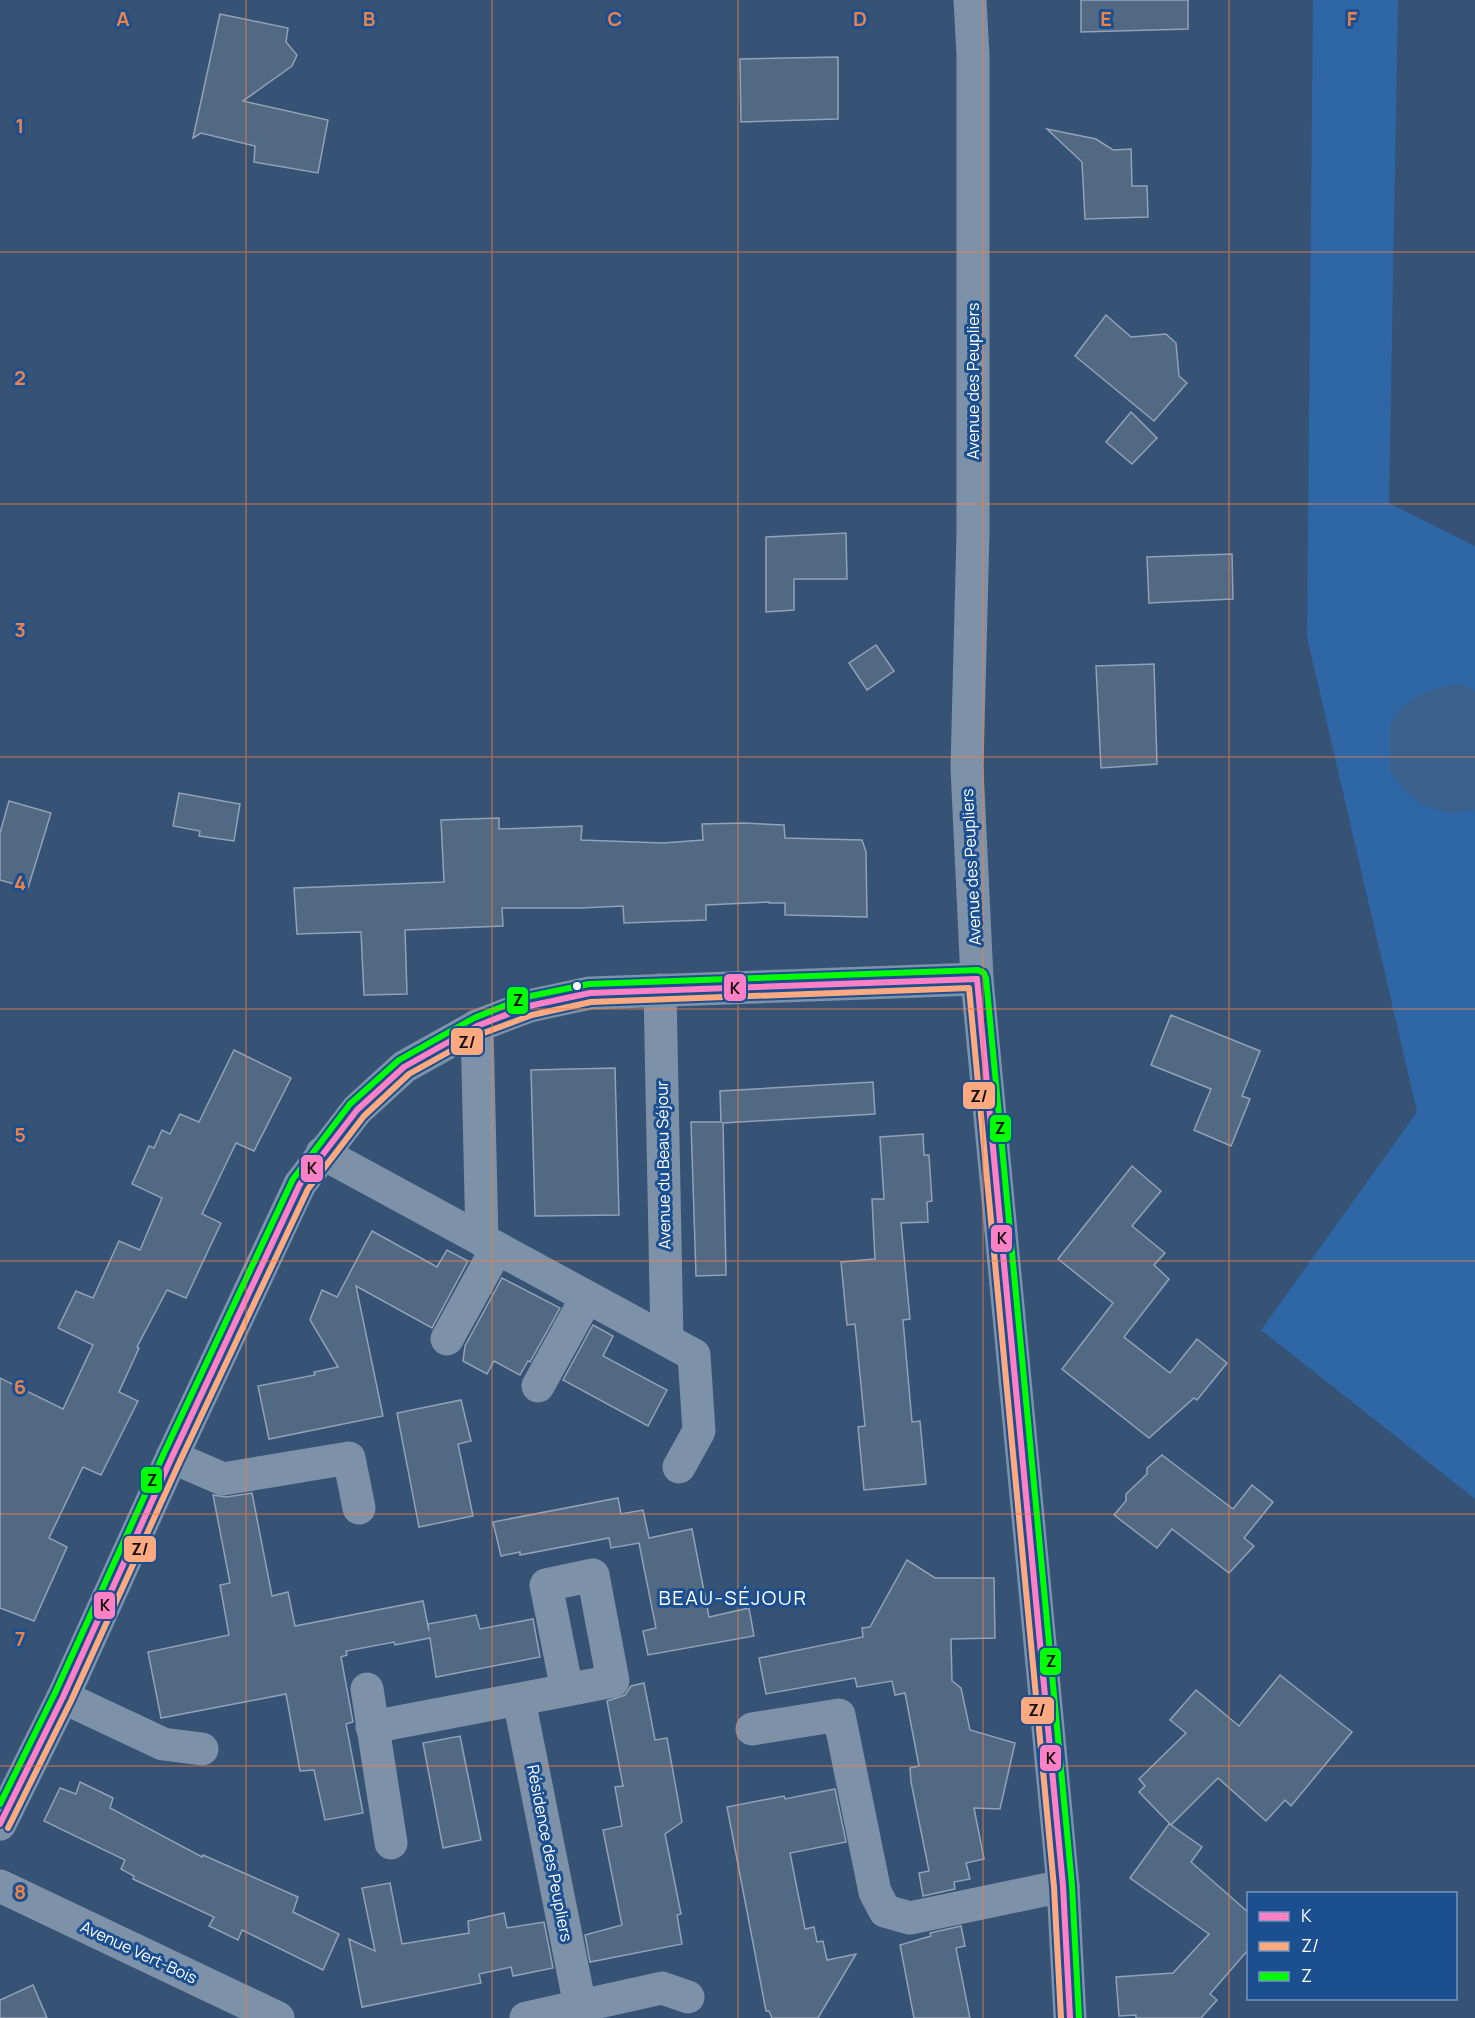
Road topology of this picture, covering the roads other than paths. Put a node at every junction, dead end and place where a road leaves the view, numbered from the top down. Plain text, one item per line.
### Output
1 (970, 0) edge
2 (977, 979) junction
3 (660, 990) junction
4 (477, 1026) junction
5 (322, 1153) junction
6 (489, 1244) junction
7 (587, 1297) junction
8 (447, 1339) dead end
9 (667, 1340) junction
10 (538, 1386) dead end
11 (172, 1457) junction
12 (679, 1467) dead end
13 (359, 1508) dead end
14 (367, 1689) dead end
15 (567, 1690) dead end
16 (63, 1697) junction
17 (519, 1700) junction
18 (372, 1727) junction
19 (752, 1729) dead end
20 (202, 1749) dead end
21 (0, 1824) edge
22 (391, 1843) dead end
23 (0, 1886) edge
24 (1063, 1886) junction
25 (688, 1997) dead end
26 (580, 2006) junction
27 (278, 2018) edge
28 (526, 2018) edge
29 (1071, 2018) edge

1 - 2 street, Avenue des Peupliers
2 - 3 street
2 - 24 street, Avenue des Peupliers
3 - 4 street
3 - 9 street, Avenue du Beau Séjour
4 - 5 street
4 - 6 street
5 - 6 street
5 - 11 street
6 - 7 street
6 - 8 street
7 - 9 street
7 - 10 street
9 - 12 street
11 - 13 street
11 - 16 street
14 - 18 street
15 - 17 street
16 - 20 street
16 - 21 street
17 - 18 street
17 - 26 street, Résidence des Peupliers
18 - 22 street
19 - 24 street
23 - 27 street, Avenue Vert-Bois
24 - 29 street, Avenue des Peupliers
25 - 26 street
26 - 28 street

